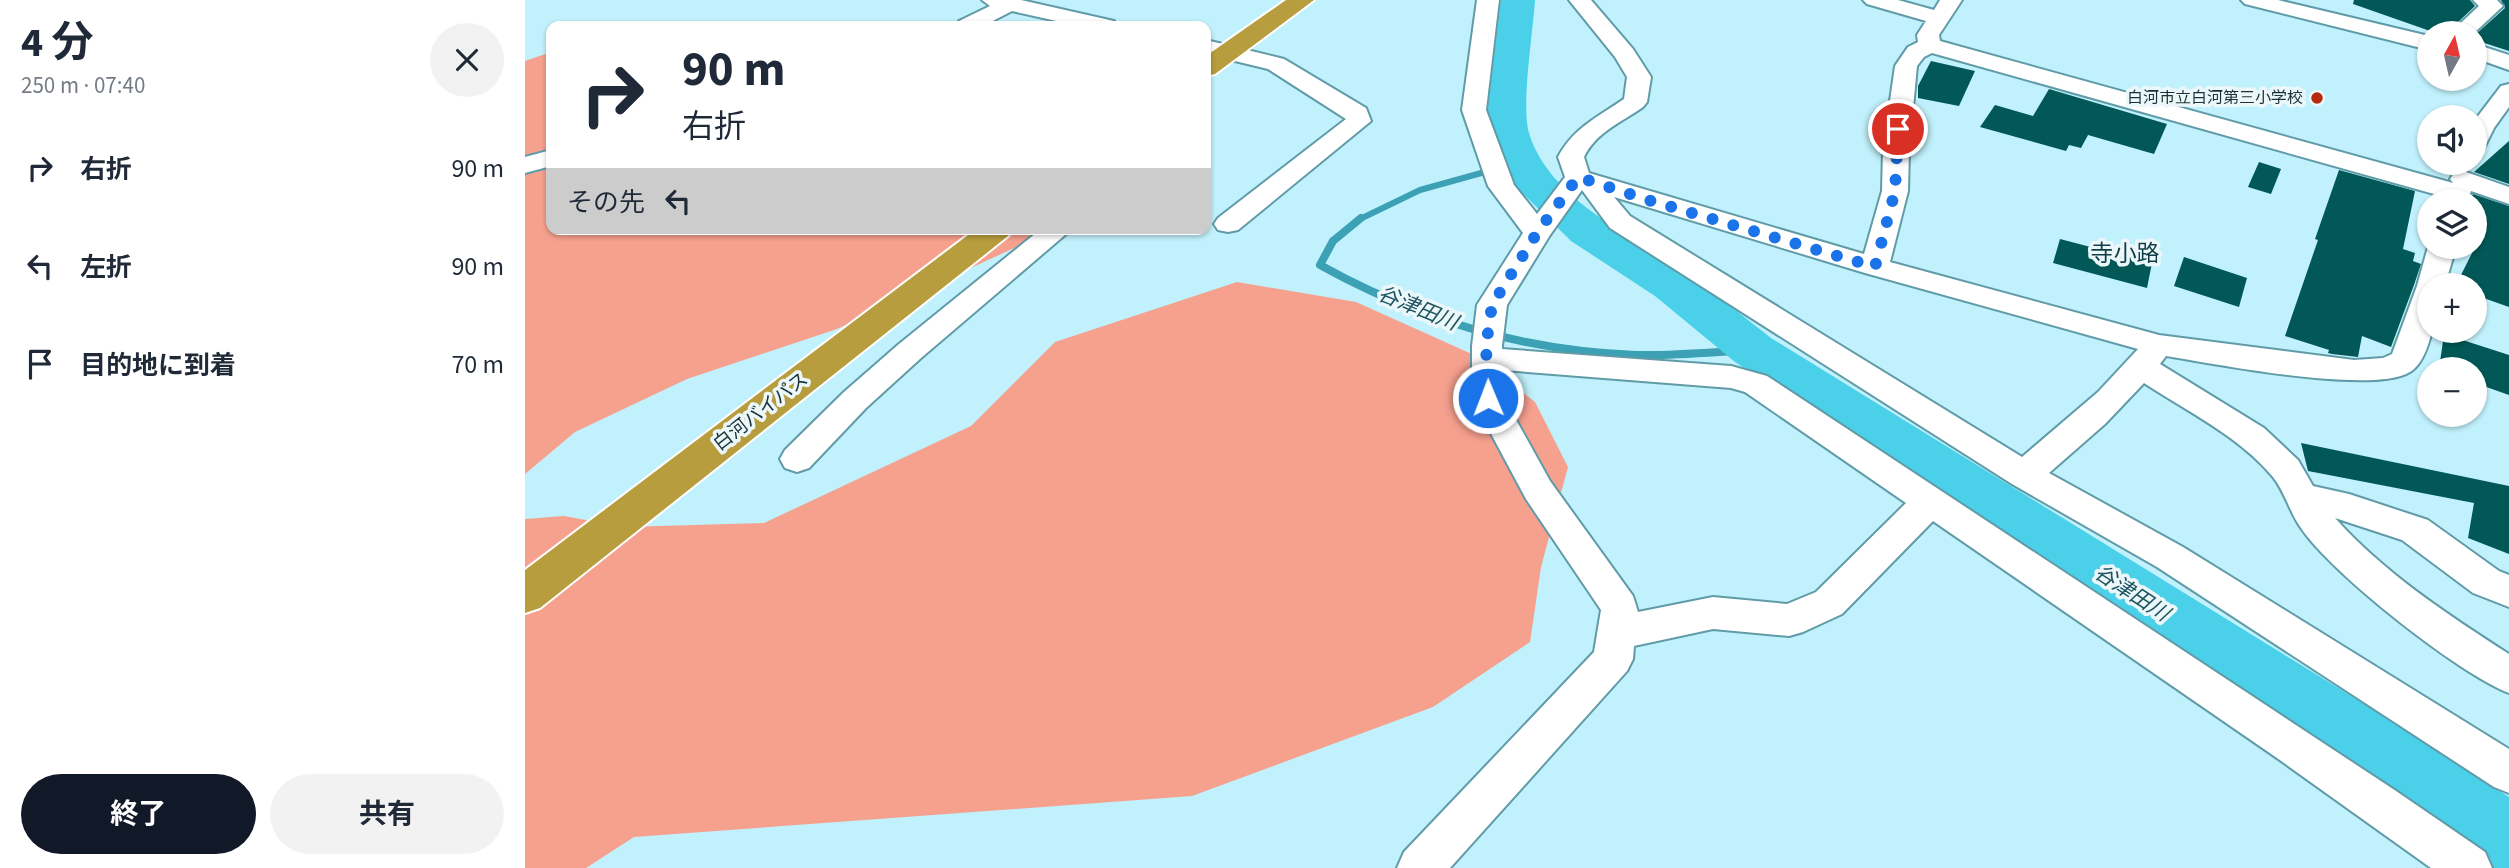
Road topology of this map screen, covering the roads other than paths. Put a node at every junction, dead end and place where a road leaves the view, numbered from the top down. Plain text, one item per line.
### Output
1 (1302, 0) edge
2 (1488, 0) edge
3 (1580, 0) edge
4 (1874, 0) edge
5 (2252, 0) edge
6 (2484, 0) edge
7 (1001, 2) edge
8 (1945, 9) edge
9 (974, 21) edge
10 (1084, 21) edge
11 (2474, 21) edge
12 (2417, 40) edge
13 (1929, 45) junction
14 (1216, 49) edge
15 (2487, 55) edge
16 (2509, 63) edge
17 (2509, 91) edge
18 (2487, 120) edge
19 (546, 159) edge
20 (525, 165) edge
21 (1583, 179) junction
22 (2461, 184) edge
23 (2509, 196) edge
24 (1228, 224) dead end
25 (1537, 233) junction
26 (989, 235) edge
27 (1051, 235) edge
28 (1875, 267) junction
29 (1492, 305) joint
30 (2417, 331) edge
31 (1487, 352) junction
32 (2151, 356) junction
33 (797, 459) dead end
34 (2024, 475) junction
35 (2303, 497) junction
36 (1929, 503) junction
37 (2509, 591) edge
38 (525, 595) edge
39 (1616, 633) junction
40 (2509, 675) edge
41 (2509, 773) edge
42 (1420, 868) edge
43 (2469, 868) edge

1 - 14 highway
2 - 25 street
3 - 21 street
4 - 8 street
5 - 12 street
6 - 11 street
7 - 9 street
7 - 10 street
8 - 13 street
13 - 22 street
13 - 28 street
14 - 24 street
15 - 16 street
17 - 18 street
19 - 20 street
21 - 25 street
21 - 28 street
21 - 34 street
22 - 23 street
25 - 29 street
26 - 38 highway, 白河バイパス
27 - 33 street
28 - 32 street
29 - 31 street
30 - 32 street
31 - 36 street
31 - 39 street
32 - 34 street
32 - 35 street
34 - 41 street
35 - 37 street
35 - 40 street
36 - 39 street
36 - 43 street
39 - 42 street

